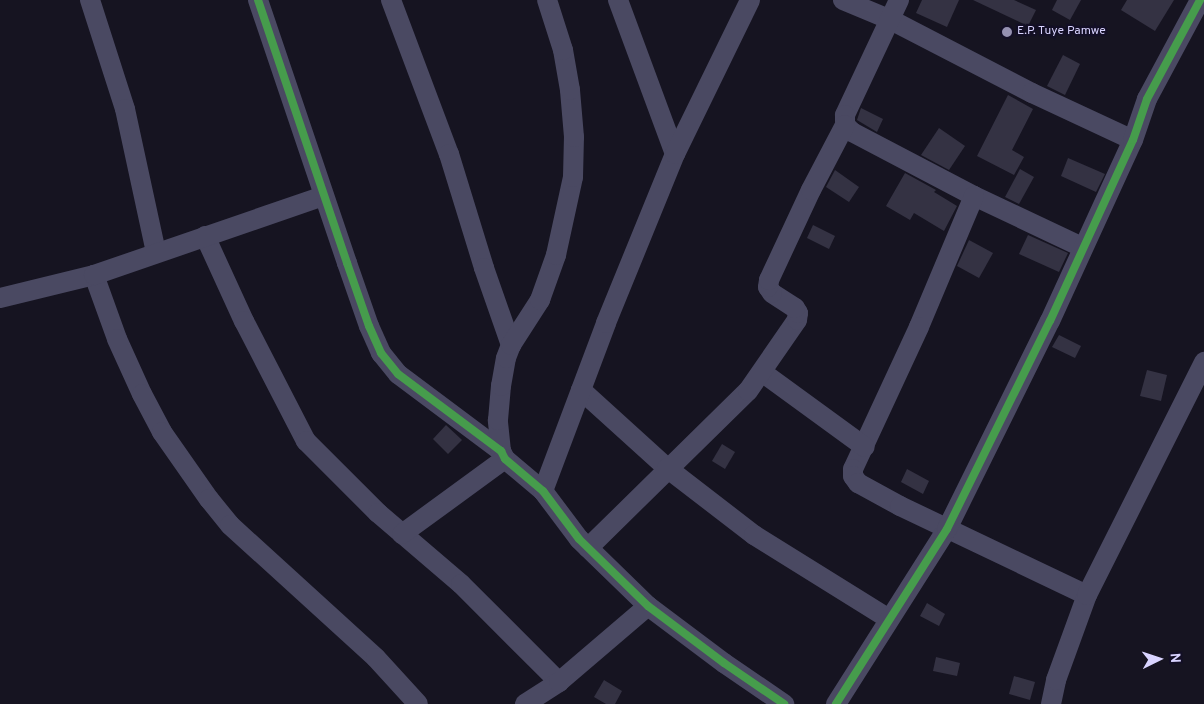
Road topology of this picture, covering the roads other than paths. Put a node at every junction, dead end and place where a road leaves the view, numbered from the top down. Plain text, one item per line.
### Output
1 (90, 0) edge
2 (258, 0) edge
3 (391, 0) edge
4 (547, 0) edge
5 (618, 0) edge
6 (750, 0) edge
7 (843, 0) edge
8 (899, 0) edge
9 (1200, 0) edge
10 (891, 20) junction
11 (845, 125) junction
12 (1133, 140) junction
13 (675, 154) junction
14 (324, 196) junction
15 (974, 196) junction
16 (205, 236) junction
17 (1082, 247) junction
18 (156, 252) junction
19 (94, 275) junction
20 (0, 298) edge
21 (511, 345) junction
22 (1204, 362) edge
23 (762, 372) junction
24 (581, 390) junction
25 (865, 447) junction
26 (503, 455) junction
27 (667, 468) junction
28 (543, 491) junction
29 (947, 529) junction
30 (402, 534) junction
31 (588, 548) junction
32 (1087, 595) junction
33 (648, 606) junction
34 (889, 619) junction
35 (559, 682) junction
36 (418, 704) edge
37 (524, 704) edge
38 (784, 704) edge
39 (836, 704) edge
40 (1051, 704) edge

1 - 18 street
2 - 14 street
3 - 21 street
4 - 21 street
5 - 13 street
6 - 13 street
7 - 10 street
8 - 10 street
9 - 12 street
10 - 11 street
10 - 12 street
11 - 15 street
11 - 23 street
12 - 17 street
13 - 24 street
14 - 16 street
14 - 26 street
15 - 17 street
15 - 25 street
16 - 18 street
16 - 30 street
17 - 29 street
18 - 19 street
19 - 20 street
19 - 36 street
21 - 26 street
22 - 32 street
23 - 25 street
23 - 27 street
24 - 27 street
24 - 28 street
25 - 29 street
26 - 28 street
26 - 30 street
27 - 31 street
27 - 34 street
28 - 31 street
29 - 32 street
29 - 34 street
30 - 35 street
31 - 33 street
32 - 40 street
33 - 35 street
33 - 38 street
34 - 39 street
35 - 37 street

